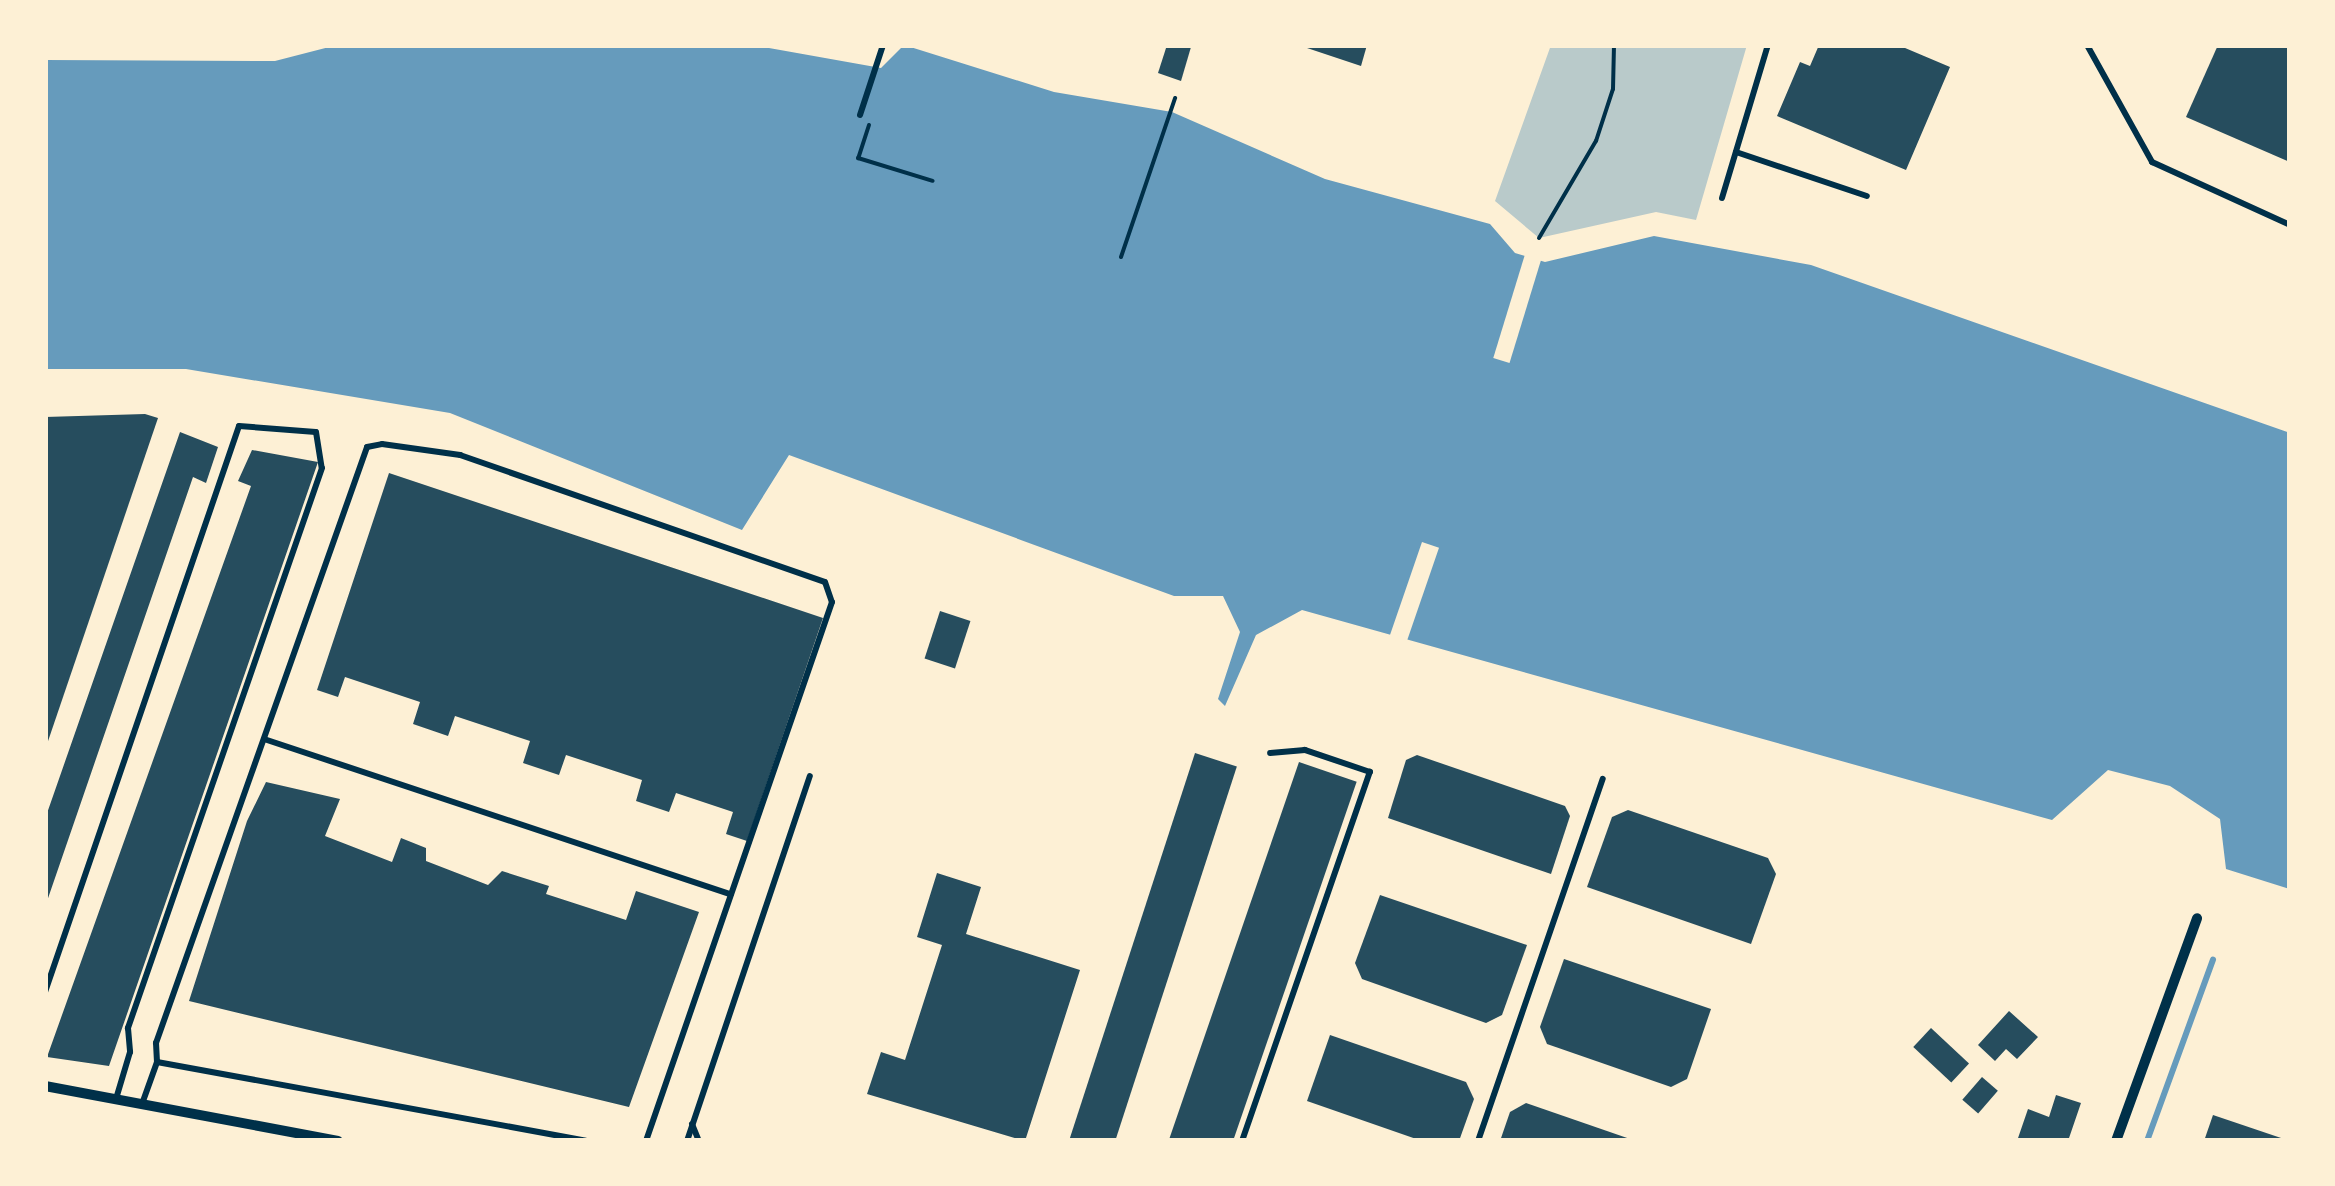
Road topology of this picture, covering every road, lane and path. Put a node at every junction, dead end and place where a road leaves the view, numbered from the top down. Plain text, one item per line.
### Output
1 (883, 45) edge
2 (1614, 45) edge
3 (1768, 45) edge
4 (2087, 45) edge
5 (1176, 98) dead end
6 (860, 115) dead end
7 (871, 120) dead end
8 (1736, 152) junction
9 (933, 181) dead end
10 (1867, 196) dead end
11 (1722, 198) dead end
12 (2290, 225) edge
13 (1538, 238) dead end
14 (1122, 257) dead end
15 (264, 738) junction
16 (1270, 753) dead end
17 (810, 776) dead end
18 (1604, 779) dead end
19 (731, 894) junction
20 (2197, 918) dead end
21 (45, 992) edge
22 (157, 1062) junction
23 (45, 1086) edge
24 (116, 1099) junction
25 (142, 1104) junction
26 (692, 1124) junction
27 (278, 1136) edge
28 (338, 1141) edge
29 (586, 1141) edge
30 (646, 1141) edge
31 (687, 1141) edge
32 (699, 1141) edge
33 (1242, 1141) edge
34 (1478, 1141) edge
35 (2116, 1141) edge

1 - 6 lane
2 - 13 path
3 - 8 lane
4 - 12 lane
5 - 14 path
7 - 9 path
8 - 10 lane
8 - 11 lane
15 - 19 lane
15 - 19 lane
15 - 22 lane
16 - 33 lane
17 - 26 lane
18 - 34 lane
19 - 30 lane
20 - 35 street
21 - 24 lane
22 - 25 lane
22 - 29 lane
23 - 24 street
24 - 25 street
25 - 27 street
26 - 31 lane
26 - 32 lane
27 - 28 street

